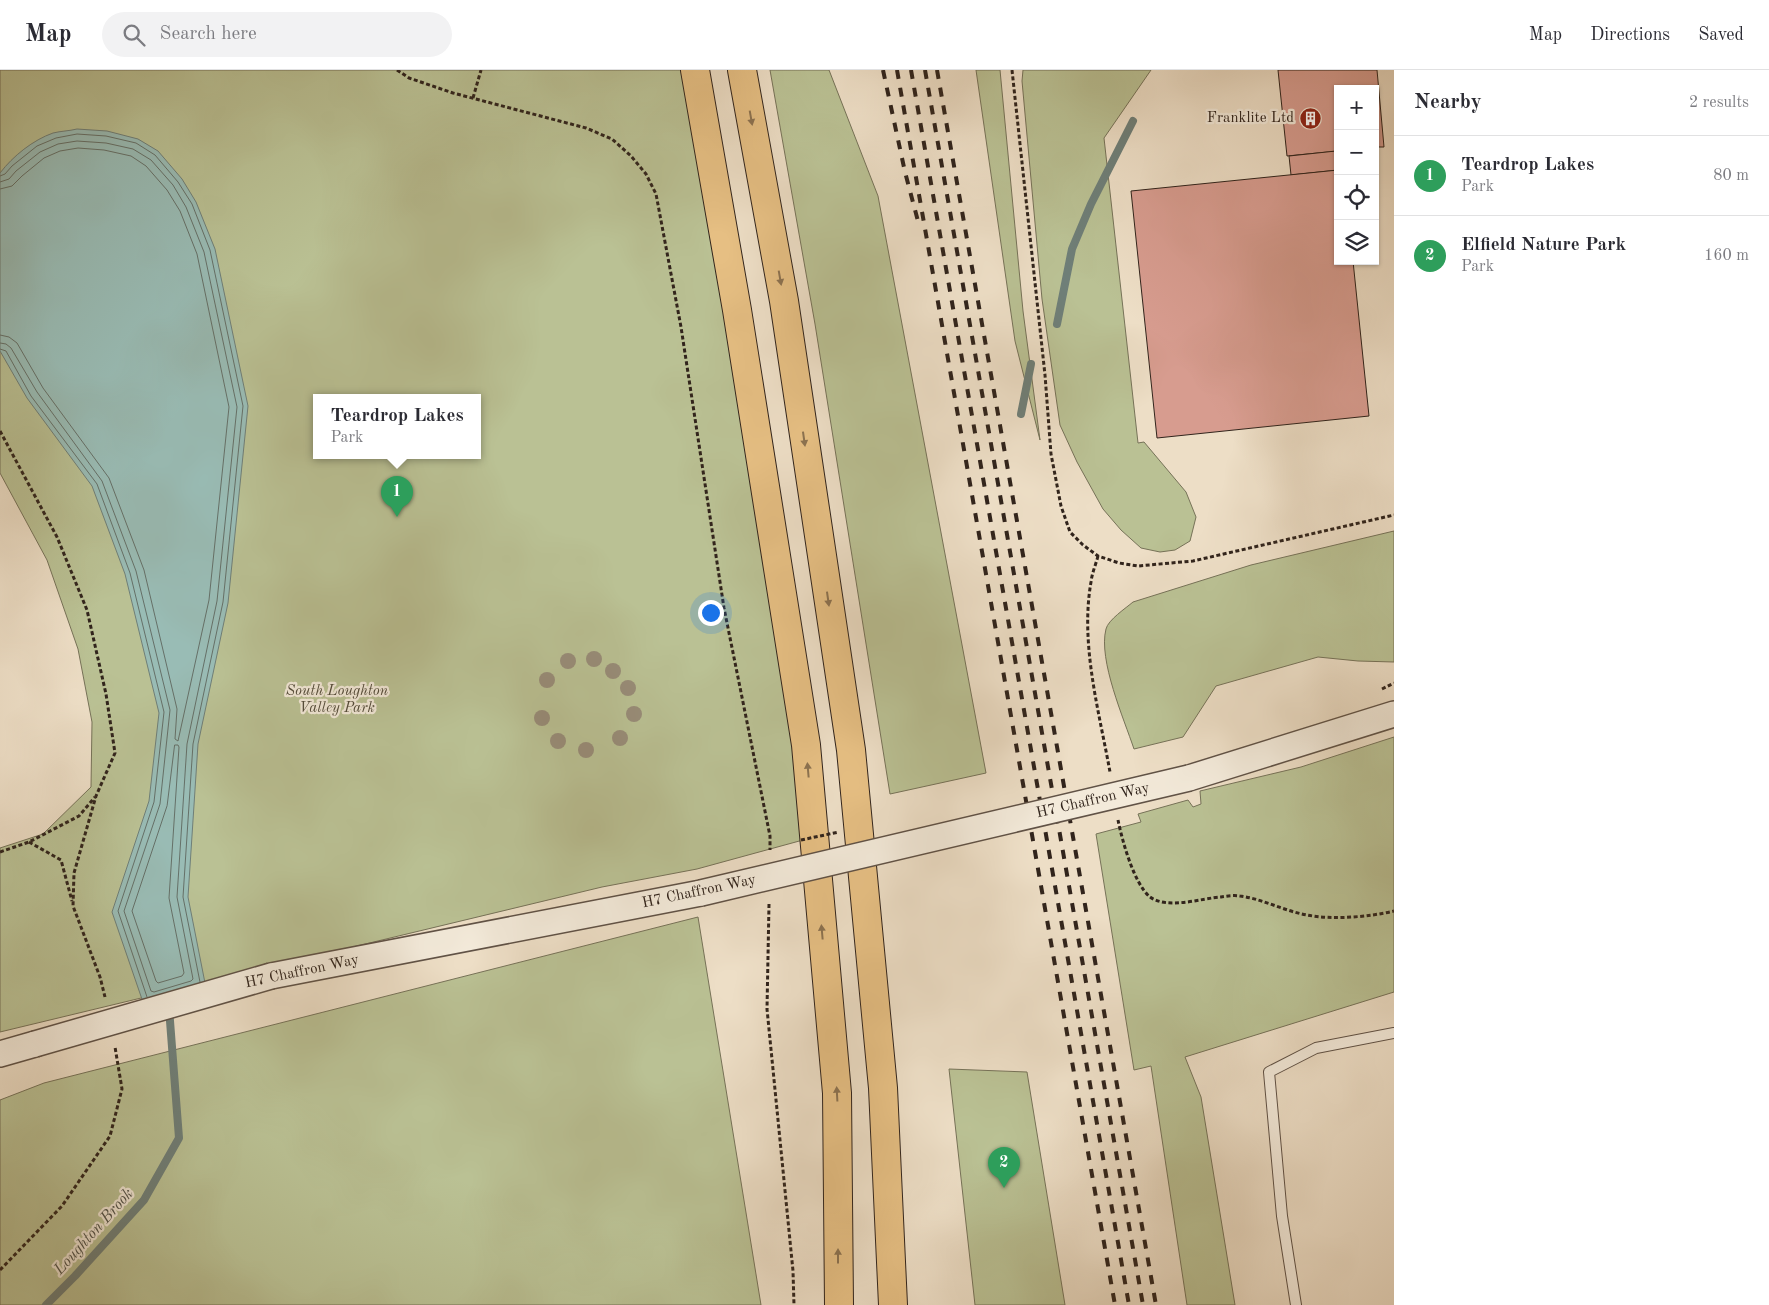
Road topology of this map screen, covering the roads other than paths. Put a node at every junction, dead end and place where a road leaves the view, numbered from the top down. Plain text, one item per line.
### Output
1 (695, 70) edge
2 (742, 70) edge
3 (1394, 714) edge
4 (1394, 1032) edge
5 (0, 1054) edge
6 (839, 1305) edge
7 (893, 1305) edge
8 (1296, 1305) edge

6 -> 1 highway
2 -> 7 highway
3 - 5 street, H7 Chaffron Way, bridge
4 - 8 lane

